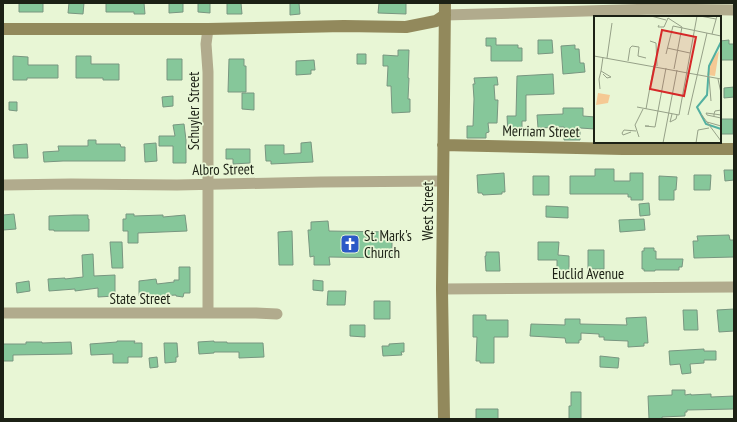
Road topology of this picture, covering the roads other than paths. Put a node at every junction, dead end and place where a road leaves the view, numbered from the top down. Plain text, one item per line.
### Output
1 (445, 9) edge
2 (734, 10) edge
3 (3, 29) edge
4 (208, 29) junction
5 (443, 145) junction
6 (734, 149) edge
7 (443, 181) junction
8 (208, 184) junction
9 (3, 185) edge
10 (734, 287) edge
11 (442, 289) junction
12 (3, 313) edge
13 (208, 313) junction
14 (277, 314) dead end
15 (444, 419) edge

1 - 2 street
1 - 4 street
1 - 5 street, West Street
3 - 4 street
4 - 8 street, Schuyler Street
5 - 6 street, Merriam Street
5 - 7 street, West Street
7 - 8 street, Albro Street
7 - 11 street, West Street
8 - 9 street, Albro Street
8 - 13 street, Schuyler Street
10 - 11 street, Euclid Avenue
11 - 15 street, West Street
12 - 13 street, State Street
13 - 14 street, State Street

